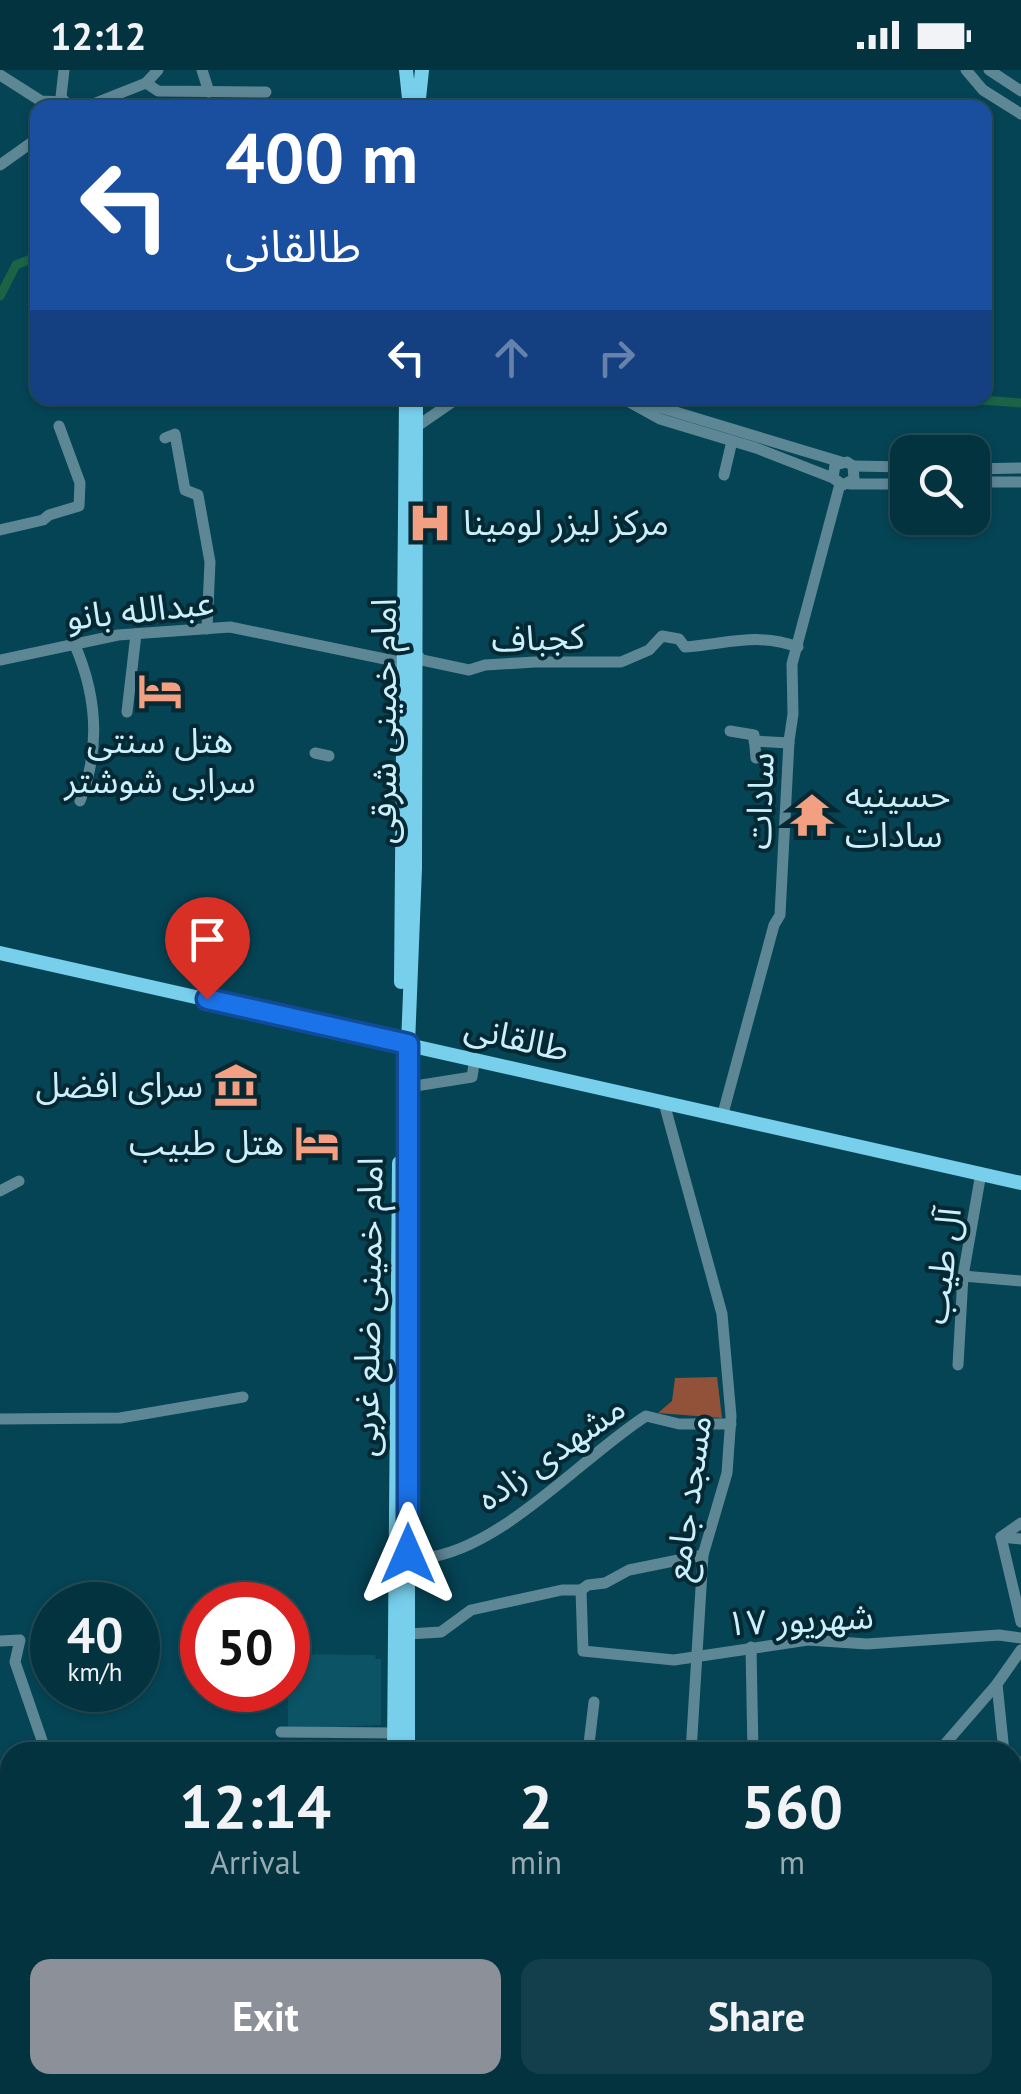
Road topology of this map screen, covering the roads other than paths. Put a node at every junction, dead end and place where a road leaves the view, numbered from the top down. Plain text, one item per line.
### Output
1 (64, 70) edge
2 (158, 70) edge
3 (202, 70) edge
4 (406, 70) edge
5 (422, 70) edge
6 (966, 70) edge
7 (989, 70) edge
8 (0, 75) edge
9 (146, 83) junction
10 (1021, 91) edge
11 (210, 92) junction
12 (266, 92) dead end
13 (40, 100) edge
14 (64, 100) edge
15 (103, 100) edge
16 (409, 100) edge
17 (419, 100) edge
18 (1021, 114) edge
19 (30, 143) edge
20 (0, 164) edge
21 (406, 405) edge
22 (416, 405) edge
23 (448, 405) edge
24 (635, 405) edge
25 (654, 405) edge
26 (59, 426) dead end
27 (416, 427) junction
28 (166, 438) dead end
29 (732, 441) junction
30 (847, 464) junction
31 (890, 467) edge
32 (1021, 468) edge
33 (990, 469) edge
34 (724, 475) dead end
35 (841, 482) junction
36 (990, 482) edge
37 (1021, 482) edge
38 (890, 483) edge
39 (0, 530) edge
40 (208, 629) junction
41 (136, 634) junction
42 (74, 644) junction
43 (798, 647) junction
44 (0, 660) edge
45 (410, 660) junction
46 (127, 712) dead end
47 (730, 731) dead end
48 (754, 742) junction
49 (789, 743) junction
50 (314, 753) dead end
51 (329, 756) dead end
52 (756, 758) dead end
53 (80, 801) dead end
54 (0, 953) edge
55 (404, 1043) junction
56 (474, 1064) dead end
57 (408, 1086) junction
58 (664, 1103) junction
59 (722, 1117) junction
60 (981, 1173) junction
61 (19, 1182) dead end
62 (1021, 1183) edge
63 (0, 1191) edge
64 (964, 1276) junction
65 (1021, 1281) edge
66 (958, 1364) dead end
67 (243, 1396) dead end
68 (0, 1419) edge
69 (731, 1424) junction
70 (1021, 1523) edge
71 (1001, 1537) junction
72 (1021, 1539) edge
73 (402, 1554) junction
74 (704, 1555) junction
75 (581, 1590) junction
76 (1021, 1622) edge
77 (408, 1634) junction
78 (1021, 1638) edge
79 (0, 1641) edge
80 (751, 1647) junction
81 (1021, 1650) edge
82 (698, 1655) junction
83 (997, 1684) junction
84 (594, 1702) dead end
85 (282, 1732) dead end
86 (394, 1733) junction
87 (42, 1742) edge
88 (394, 1742) edge
89 (408, 1742) edge
90 (589, 1742) edge
91 (692, 1742) edge
92 (753, 1742) edge
93 (950, 1742) edge
94 (1003, 1742) edge

1 - 14 street
2 - 9 street
3 - 11 street
4 - 16 main road
5 - 17 main road
6 - 18 street
7 - 10 street
8 - 13 street
9 - 11 street
9 - 15 street
11 - 12 street
19 - 20 street
21 - 45 main road, امام خمینی شرقی
22 - 27 main road, امام خمینی شرقی
23 - 27 street
24 - 29 street
25 - 30 street
26 - 39 street
27 - 45 main road, امام خمینی شرقی
28 - 40 street
29 - 34 street
29 - 35 street
30 - 31 street
30 - 35 street
30 - 35 street
32 - 33 street
35 - 38 street
35 - 43 street, سادات
36 - 37 street
40 - 41 street, عبدالله بانو
40 - 45 street, عبدالله بانو
41 - 42 street, عبدالله بانو
41 - 46 street
42 - 44 street, عبدالله بانو
42 - 53 street
43 - 45 street, کجباف
43 - 49 street, سادات
45 - 55 main road, امام خمینی شرقی
47 - 48 street
48 - 49 street
48 - 52 street
49 - 59 street, سادات
50 - 51 street
54 - 55 main road, طالقانی
55 - 57 main road, امام خمینی ضلع غربی
55 - 58 main road, طالقانی
55 - 73 main road, امام خمینی ضلع غربی
56 - 57 street
57 - 73 main road, امام خمینی ضلع غربی
58 - 59 main road, طالقانی
58 - 69 street, مسجد جامع
59 - 60 main road, طالقانی
60 - 62 main road, طالقانی
60 - 64 street, آل طیب
61 - 63 street
64 - 65 street
64 - 66 street, آل طیب
67 - 68 street
69 - 73 street, مشهدی زاده
69 - 74 street, مسجد جامع
70 - 71 street
71 - 72 street
71 - 76 street
73 - 77 main road, امام خمینی ضلع غربی
73 - 86 main road, امام خمینی ضلع غربی
74 - 75 street
74 - 82 street, مسجد جامع
75 - 77 street
75 - 82 street, ۱۷ شهریور
77 - 89 main road, امام خمینی ضلع غربی
78 - 80 street, ۱۷ شهریور
79 - 87 street
80 - 82 street, ۱۷ شهریور
80 - 92 street
81 - 83 street
82 - 91 street, مسجد جامع
83 - 93 street
83 - 94 street
84 - 90 street
85 - 86 street
86 - 88 main road, امام خمینی ضلع غربی

